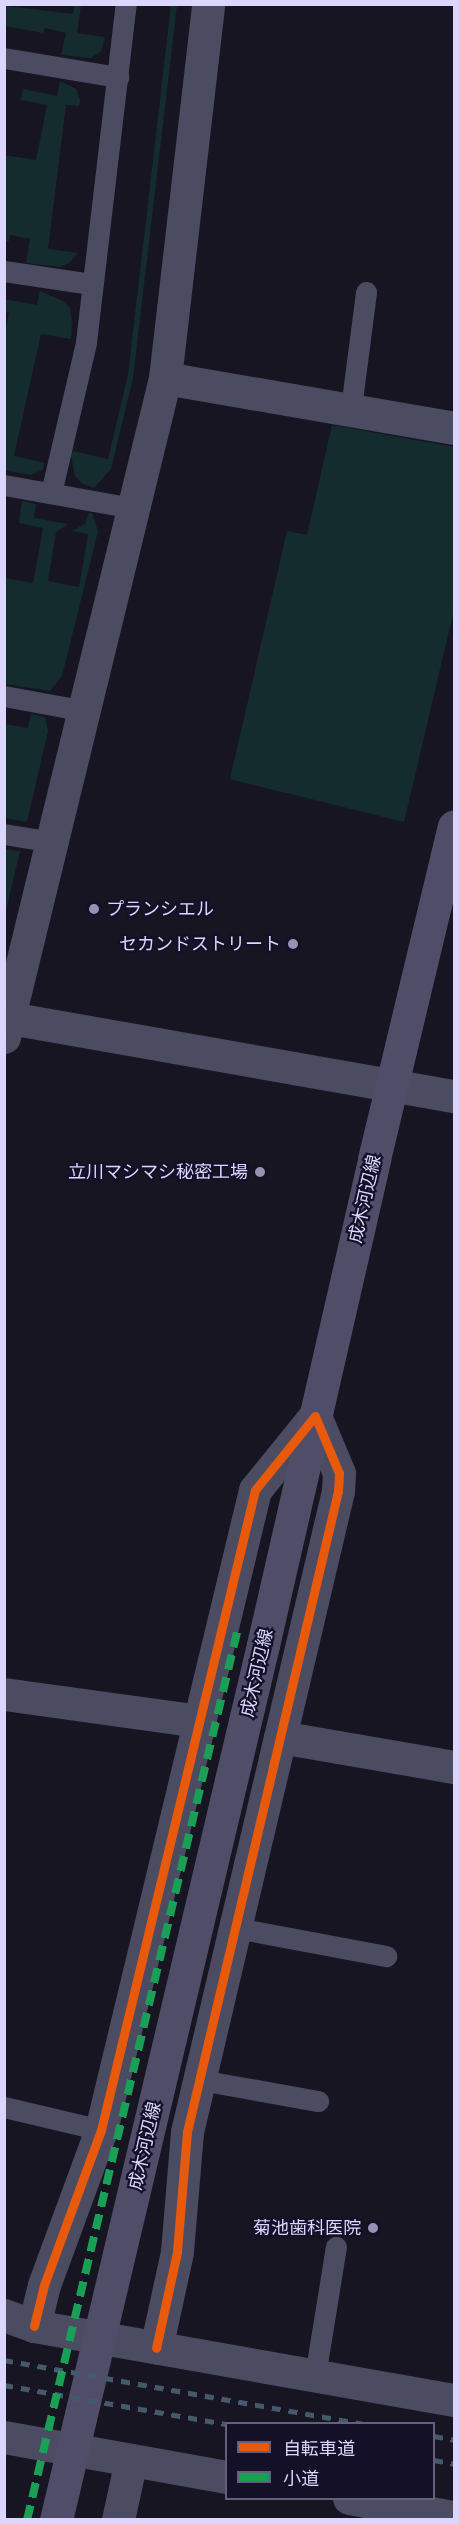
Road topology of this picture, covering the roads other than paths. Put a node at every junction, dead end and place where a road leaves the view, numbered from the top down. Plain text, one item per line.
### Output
1 (126, 4) edge
2 (208, 4) edge
3 (4, 58) edge
4 (118, 77) junction
5 (4, 271) edge
6 (91, 284) junction
7 (366, 292) dead end
8 (165, 378) junction
9 (351, 408) junction
10 (454, 428) edge
11 (4, 485) edge
12 (51, 493) junction
13 (133, 508) junction
14 (4, 696) edge
15 (85, 711) junction
16 (454, 826) edge
17 (4, 834) edge
18 (53, 842) junction
19 (6, 1024) edge
20 (393, 1086) junction
21 (454, 1096) edge
22 (315, 1416) junction
23 (5, 1698) edge
24 (198, 1721) junction
25 (280, 1737) junction
26 (454, 1767) edge
27 (236, 1928) junction
28 (386, 1956) dead end
29 (200, 2080) junction
30 (318, 2101) dead end
31 (4, 2107) edge
32 (101, 2130) junction
33 (336, 2247) dead end
34 (29, 2323) edge
35 (149, 2347) junction
36 (315, 2376) junction
37 (454, 2400) edge
38 (9, 2439) edge
39 (123, 2458) junction
40 (225, 2477) edge
41 (355, 2500) edge
42 (454, 2517) edge
43 (56, 2520) edge
44 (118, 2520) edge

1 - 4 lane
2 - 8 street
3 - 4 lane
4 - 6 lane
5 - 6 lane
6 - 12 lane
7 - 9 lane
8 - 9 street
8 - 13 street
9 - 10 street
11 - 12 lane
12 - 13 lane
13 - 15 street
14 - 15 lane
15 - 18 street
16 - 20 main road, 成木河辺線
17 - 18 lane
18 - 19 street
19 - 20 street
20 - 21 street
20 - 22 main road, 成木河辺線
22 - 24 street
22 - 25 street
22 - 43 main road, 成木河辺線
23 - 24 street
24 - 32 street
25 - 26 street
25 - 27 street
27 - 28 lane
27 - 29 street
29 - 30 lane
29 - 35 street
31 - 32 lane
32 - 34 street
33 - 36 lane
34 - 35 street
35 - 36 street
36 - 37 street
38 - 39 street
39 - 40 street
39 - 44 street
41 - 42 street

